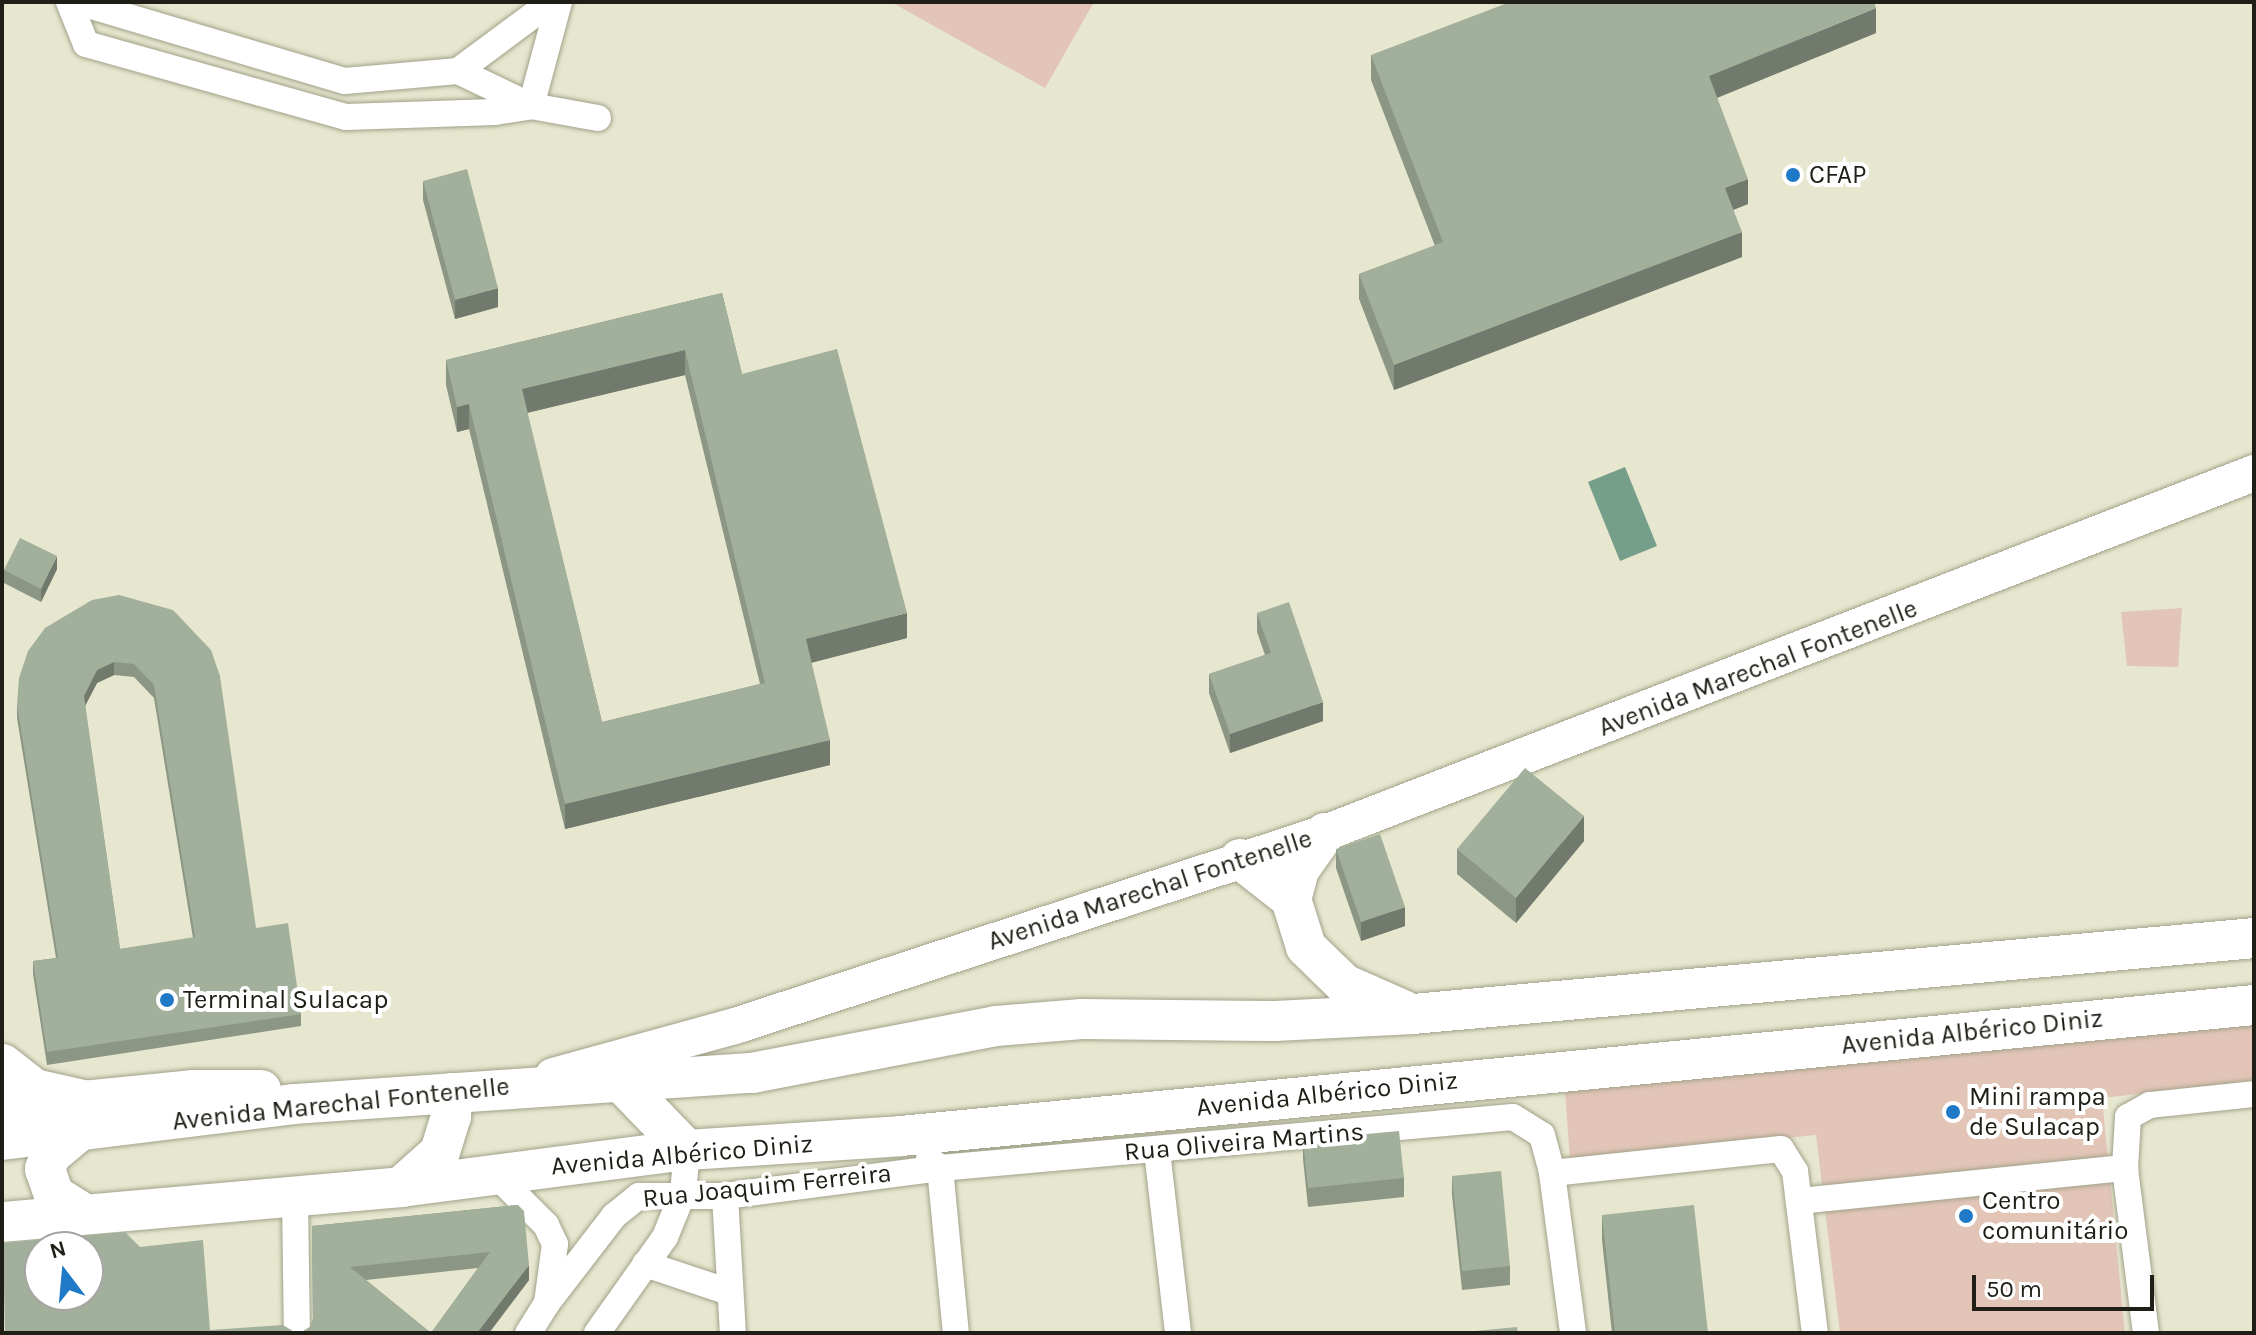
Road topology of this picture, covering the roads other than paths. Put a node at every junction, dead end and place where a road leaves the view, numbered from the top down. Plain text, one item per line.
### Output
1 (69, 2) edge
2 (78, 2) edge
3 (551, 2) edge
4 (559, 2) edge
5 (458, 71) junction
6 (531, 106) junction
7 (598, 118) dead end
8 (2254, 473) edge
9 (1325, 833) junction
10 (1240, 859) junction
11 (1291, 899) junction
12 (2254, 938) edge
13 (2254, 1005) edge
14 (1413, 1014) junction
15 (2, 1066) edge
16 (621, 1082) junction
17 (505, 1090) junction
18 (452, 1093) junction
19 (2254, 1094) edge
20 (2, 1109) edge
21 (68, 1124) junction
22 (901, 1136) junction
23 (2, 1140) edge
24 (687, 1150) junction
25 (1157, 1151) junction
26 (2, 1156) edge
27 (940, 1168) junction
28 (2125, 1168) junction
29 (1552, 1173) junction
30 (496, 1175) junction
31 (401, 1187) junction
32 (683, 1193) junction
33 (725, 1196) junction
34 (295, 1197) junction
35 (1799, 1201) junction
36 (85, 1214) junction
37 (2, 1222) edge
38 (645, 1264) junction
39 (729, 1292) junction
40 (547, 1303) junction
41 (297, 1333) edge
42 (528, 1333) edge
43 (597, 1333) edge
44 (733, 1333) edge
45 (956, 1333) edge
46 (1178, 1333) edge
47 (1573, 1333) edge
48 (1815, 1333) edge
49 (2146, 1333) edge

1 - 6 street
2 - 5 street
3 - 5 street
4 - 6 street
5 - 6 street
6 - 7 street
8 - 9 main road, Avenida Marechal Fontenelle
9 - 10 main road, Avenida Marechal Fontenelle
9 - 11 main road
10 - 11 main road
10 - 17 main road, Avenida Marechal Fontenelle
11 - 14 main road
12 - 14 main road
13 - 22 main road, Avenida Albérico Diniz
14 - 16 main road
15 - 21 highway
16 - 17 main road
16 - 24 main road
17 - 18 main road, Avenida Marechal Fontenelle
18 - 21 main road, Avenida Marechal Fontenelle
18 - 31 main road
19 - 28 street
20 - 21 main road
21 - 23 main road
21 - 26 main road
21 - 36 main road
22 - 24 main road, Avenida Albérico Diniz
22 - 27 street
24 - 30 main road, Avenida Albérico Diniz
24 - 32 street
25 - 27 street, Rua Oliveira Martins
25 - 29 street, Rua Oliveira Martins
25 - 46 street
27 - 33 street, Rua Joaquim Ferreira
27 - 45 street
28 - 35 street
28 - 49 street
29 - 35 street
29 - 47 street
30 - 31 main road, Avenida Albérico Diniz
30 - 40 street
31 - 34 main road
32 - 33 street, Rua Joaquim Ferreira
32 - 38 street
32 - 40 street, Rua Joaquim Ferreira
33 - 39 street
34 - 36 main road
34 - 41 street
35 - 48 street
36 - 37 main road
38 - 39 street
38 - 43 street
39 - 44 street
40 - 42 street, Rua Joaquim Ferreira

